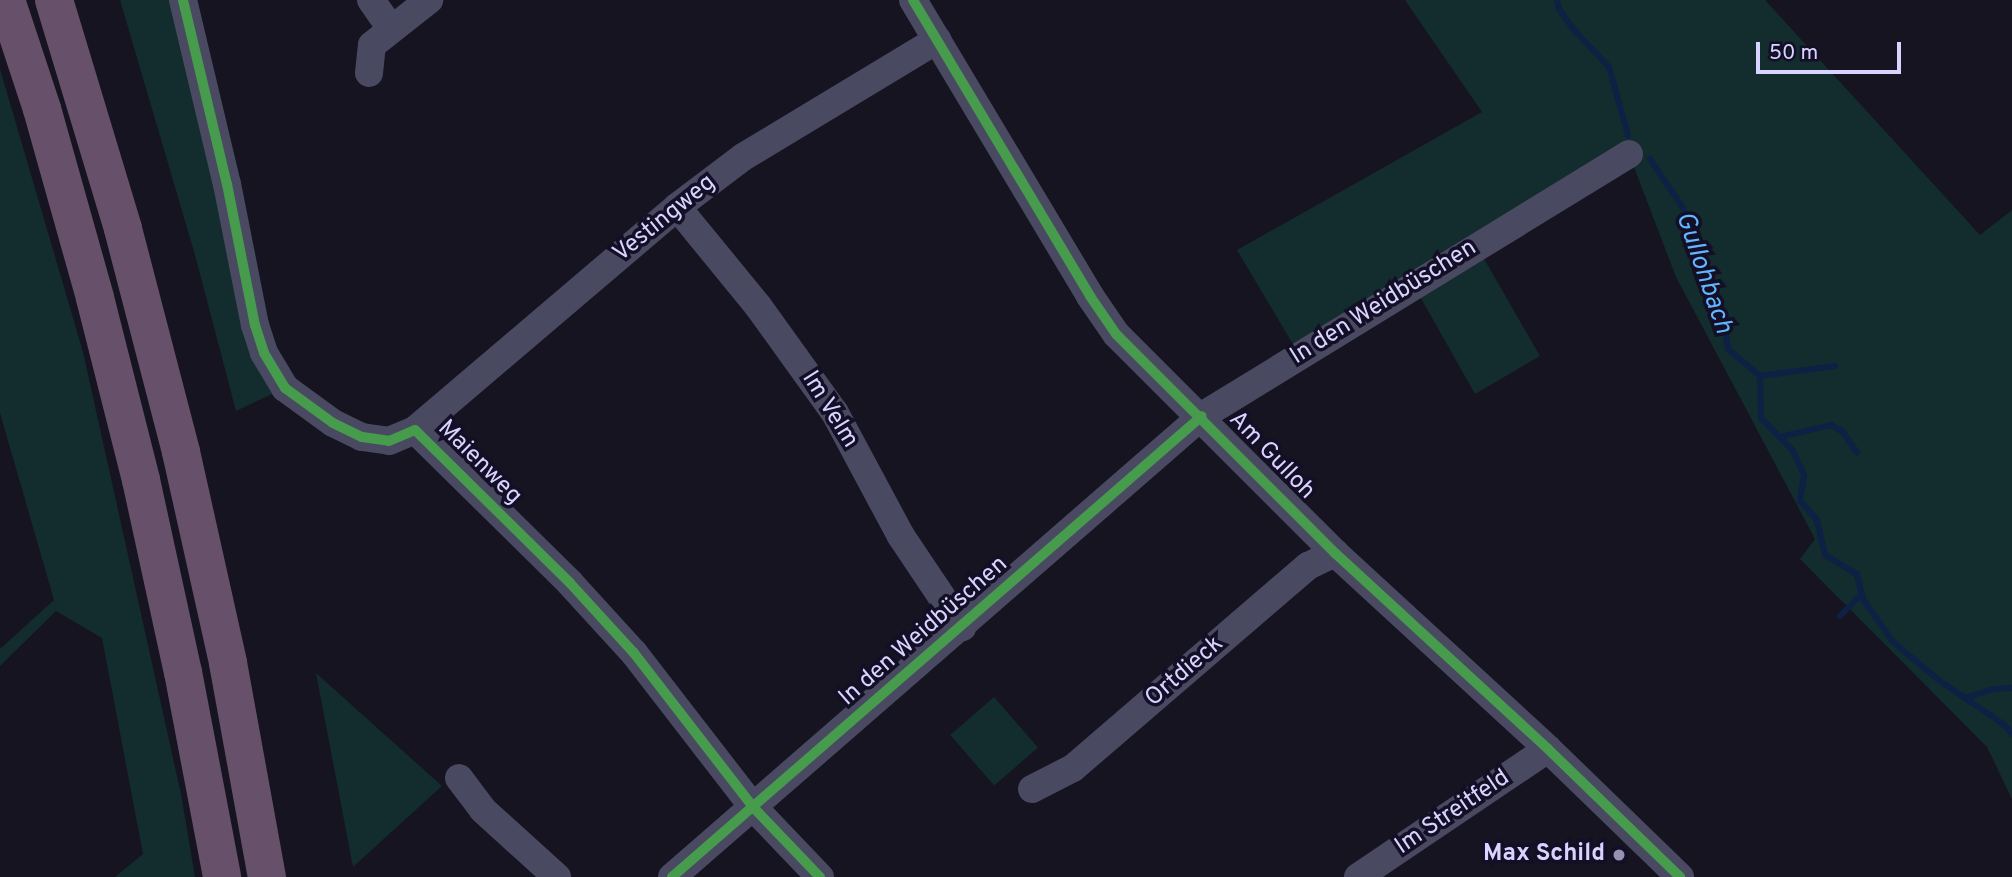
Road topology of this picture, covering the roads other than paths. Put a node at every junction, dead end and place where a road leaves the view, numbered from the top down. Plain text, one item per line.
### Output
1 (6, 0) edge
2 (54, 0) edge
3 (183, 0) edge
4 (371, 0) edge
5 (429, 0) edge
6 (913, 0) edge
7 (391, 29) junction
8 (937, 40) junction
9 (369, 73) dead end
10 (1629, 154) dead end
11 (677, 207) junction
12 (1202, 416) junction
13 (415, 430) junction
14 (1335, 552) junction
15 (962, 627) junction
16 (1548, 749) junction
17 (459, 778) dead end
18 (1032, 789) dead end
19 (753, 807) junction
20 (222, 877) edge
21 (267, 877) edge
22 (557, 877) edge
23 (673, 877) edge
24 (820, 877) edge
25 (1358, 877) edge
26 (1679, 877) edge

1 - 20 highway
2 - 21 highway
3 - 13 street, Maienweg
4 - 7 street
5 - 7 street
6 - 8 street, Am Gulloh
7 - 9 street
8 - 11 street, Vestingweg
8 - 12 street, Am Gulloh
10 - 12 street, In den Weidbüschen
11 - 13 street, Vestingweg
11 - 15 street, Im Velm
12 - 14 street, Am Gulloh
12 - 15 street, In den Weidbüschen
13 - 19 street, Maienweg
14 - 16 street, Am Gulloh
14 - 18 street, Ortdieck
15 - 19 street, In den Weidbüschen
16 - 25 street, Im Streitfeld
16 - 26 street, Am Gulloh
17 - 22 street
19 - 23 street, In den Weidbüschen
19 - 24 street, Maienweg

